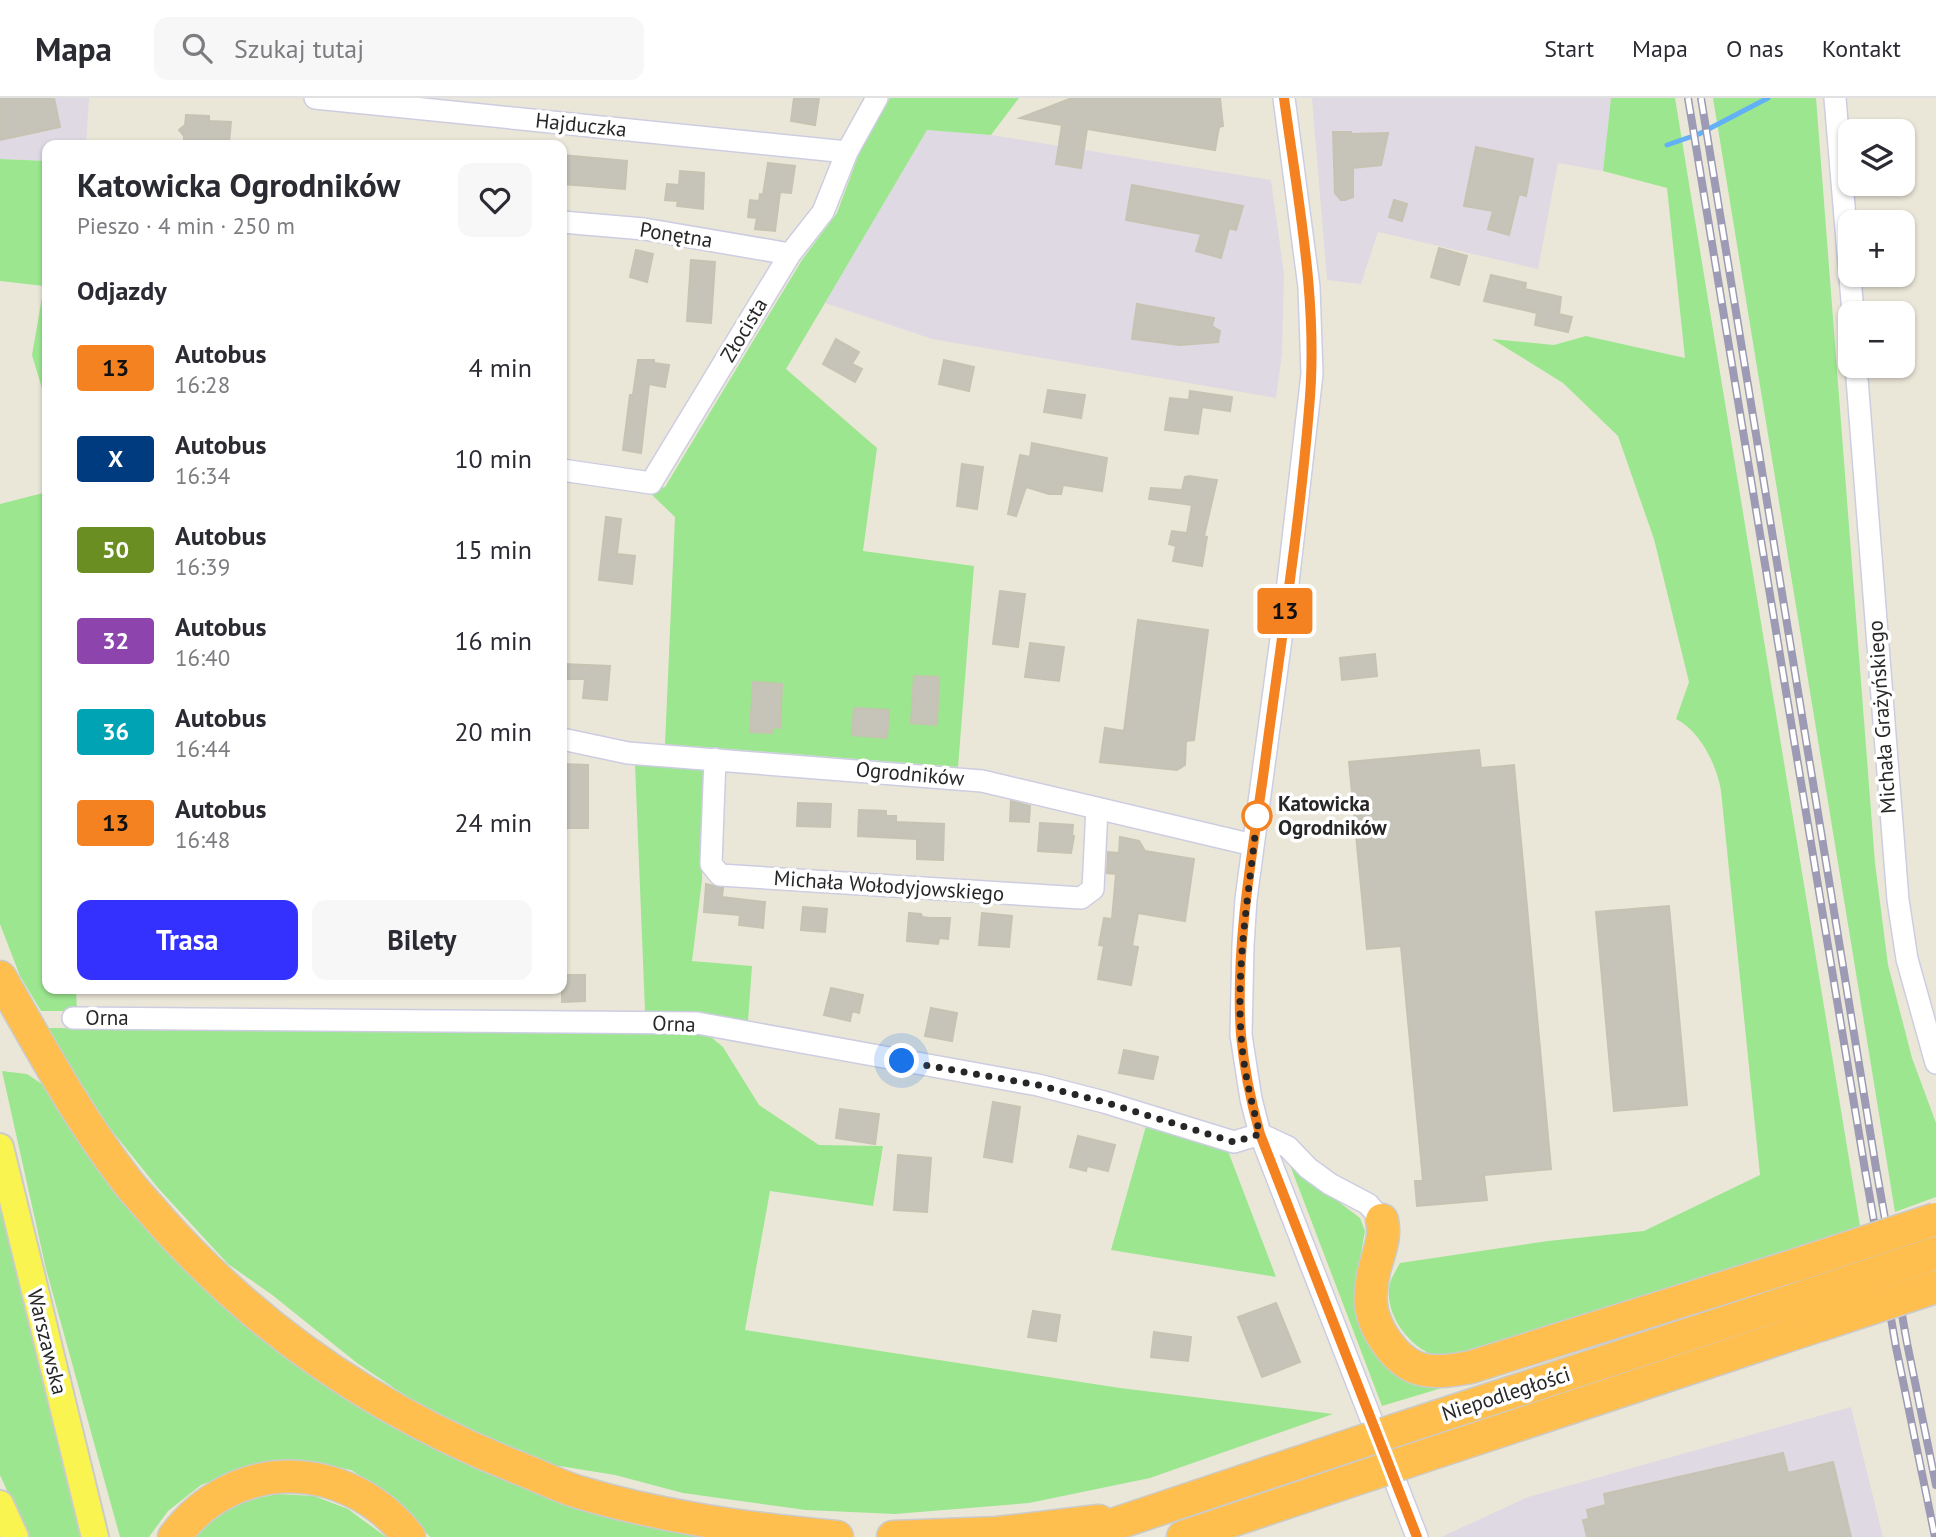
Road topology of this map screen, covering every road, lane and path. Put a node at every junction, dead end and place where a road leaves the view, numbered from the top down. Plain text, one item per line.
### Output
1 (314, 98) edge
2 (877, 98) edge
3 (1284, 98) edge
4 (1835, 98) edge
5 (847, 152) junction
6 (567, 222) edge
7 (790, 254) junction
8 (1852, 301) edge
9 (1857, 378) edge
10 (567, 471) edge
11 (567, 740) edge
12 (715, 759) junction
13 (1097, 808) junction
14 (1253, 845) junction
15 (0, 977) edge
16 (73, 1018) dead end
17 (1936, 1063) edge
18 (1260, 1134) junction
19 (0, 1147) edge
20 (1936, 1219) edge
21 (1382, 1220) joint
22 (1936, 1253) edge
23 (1936, 1287) edge
24 (0, 1504) edge
25 (1142, 1515) junction
26 (15, 1537) edge
27 (95, 1537) edge
28 (174, 1537) edge
29 (409, 1537) edge
30 (837, 1537) edge
31 (893, 1537) edge
32 (1076, 1537) edge
33 (1183, 1537) edge
34 (1417, 1537) edge

1 - 5 street, Hajduczka
2 - 5 street, Złocista
3 - 14 street
4 - 8 street
5 - 7 street, Złocista
6 - 7 street, Ponętna
7 - 10 street, Złocista
9 - 17 street, Michała Grażyńskiego
11 - 12 street, Ogrodników
12 - 13 street, Ogrodników
12 - 13 street, Michała Wołodyjowskiego
13 - 14 street, Ogrodników
14 - 18 street
15 - 30 highway
16 - 18 street, Orna
18 - 21 street
18 - 34 street
19 - 27 main road, Warszawska
20 - 21 highway, bridge
22 - 25 highway, Niepodległości, bridge
23 - 33 highway, Niepodległości, bridge
24 - 26 main road
25 - 31 highway
25 - 32 highway, Niepodległości
28 - 29 highway

